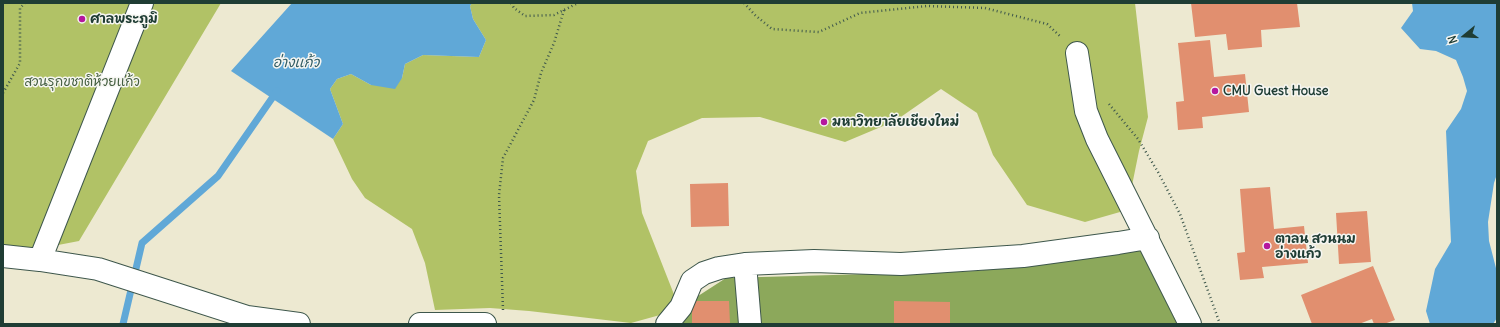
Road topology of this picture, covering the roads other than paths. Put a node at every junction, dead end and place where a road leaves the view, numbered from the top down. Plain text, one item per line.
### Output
1 (142, 3) edge
2 (1077, 53) road end
3 (1148, 238) junction
4 (3, 256) edge
5 (40, 260) junction
6 (745, 264) junction
7 (494, 320) edge
8 (298, 324) edge
9 (420, 324) edge
10 (667, 324) edge
11 (750, 324) edge
12 (1190, 324) edge

1 - 5 street
2 - 3 street
3 - 6 street
3 - 12 street
4 - 5 street
5 - 8 street
6 - 10 street
6 - 11 street
7 - 9 street

